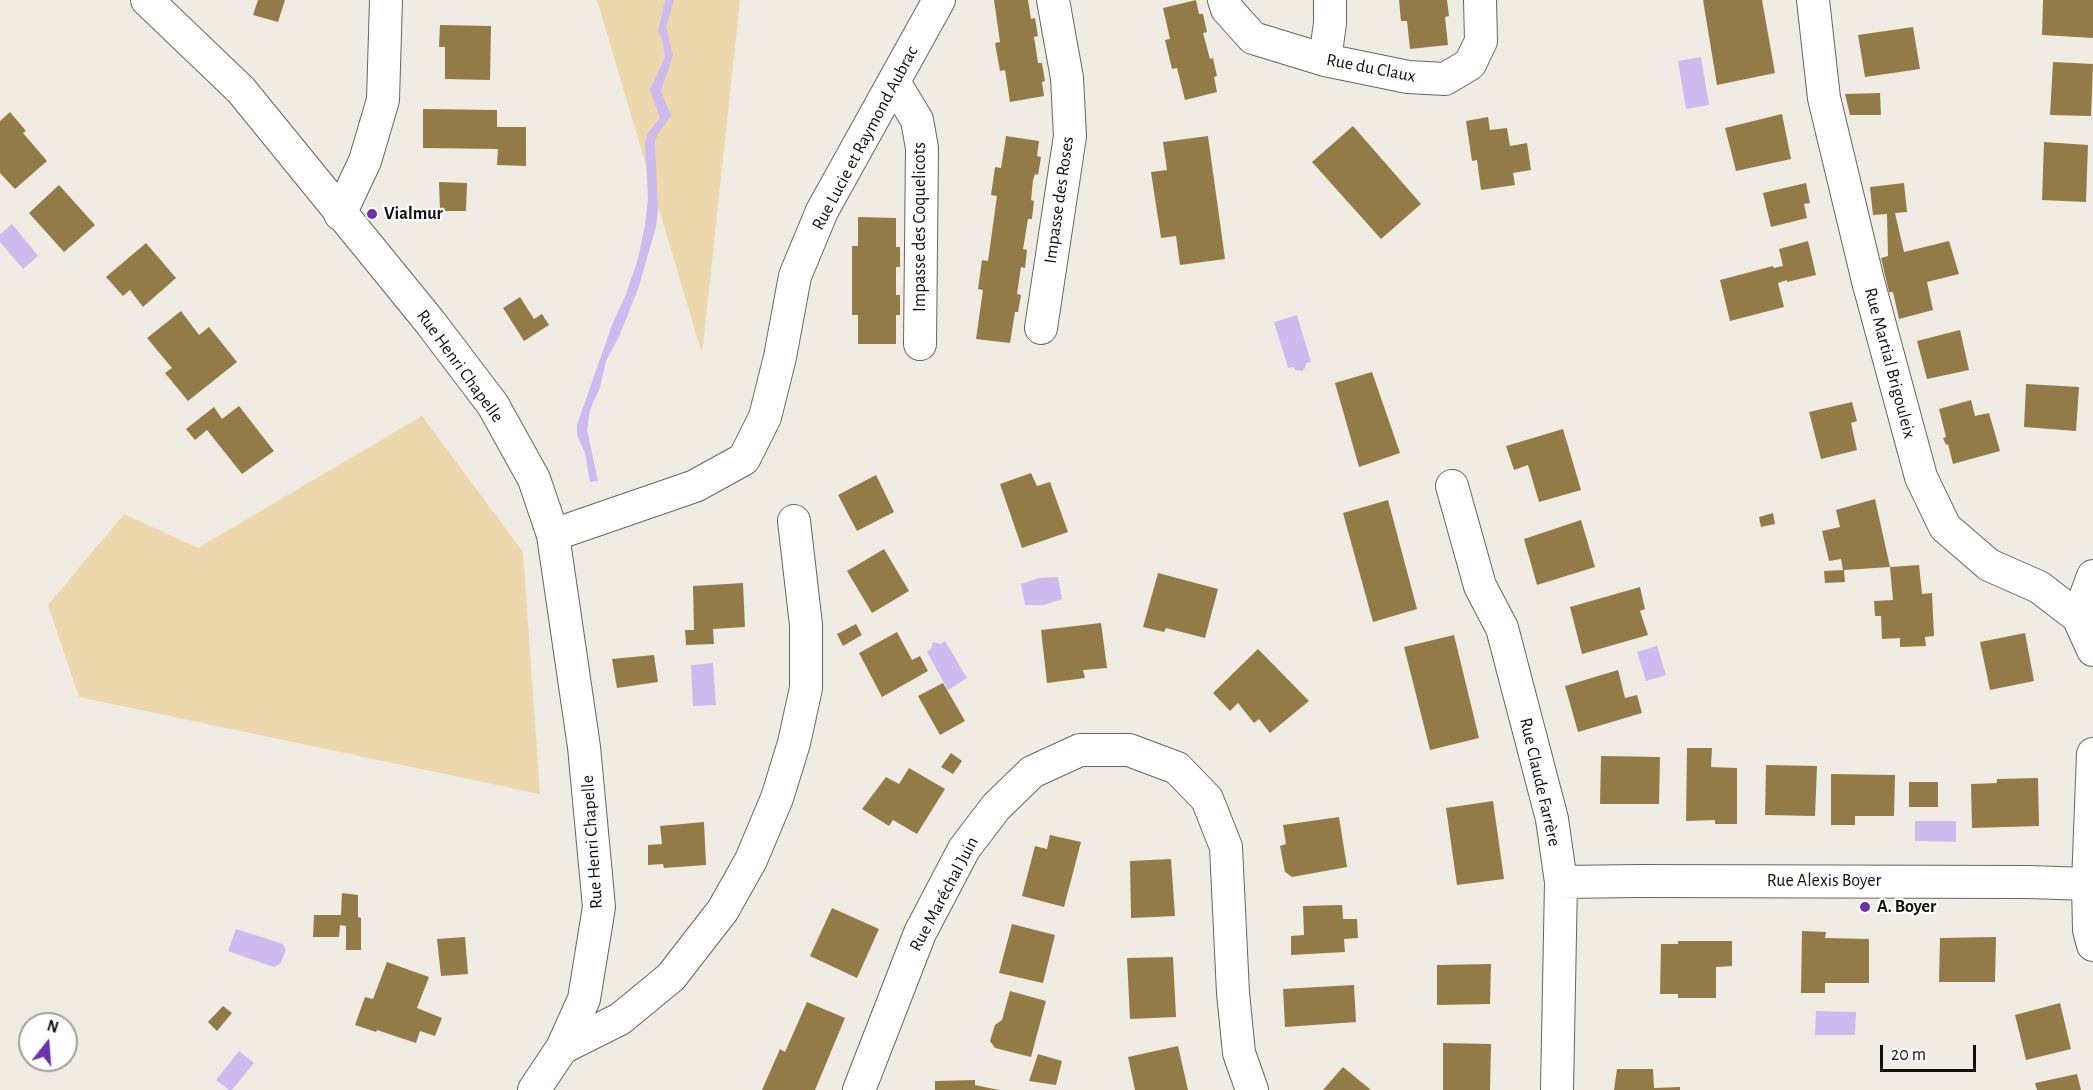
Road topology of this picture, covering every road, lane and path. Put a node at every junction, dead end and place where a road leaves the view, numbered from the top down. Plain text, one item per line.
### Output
1 (147, 0) edge
2 (386, 0) edge
3 (939, 0) edge
4 (1053, 0) edge
5 (1224, 0) edge
6 (1330, 0) edge
7 (1480, 0) edge
8 (1813, 0) edge
9 (1325, 60) junction
10 (894, 82) junction
11 (340, 214) junction
12 (1041, 328) dead end
13 (920, 344) dead end
14 (1452, 486) dead end
15 (794, 521) dead end
16 (553, 535) junction
17 (2093, 576) edge
18 (2078, 617) junction
19 (2093, 650) edge
20 (2093, 754) edge
21 (1561, 882) junction
22 (2088, 885) junction
23 (2093, 945) edge
24 (562, 1048) junction
25 (534, 1090) edge
26 (859, 1090) edge
27 (1252, 1090) edge
28 (1557, 1090) edge

1 - 11 street, Rue Henri Chapelle
2 - 11 street
3 - 10 street, Rue Lucie et Raymond Aubrac
4 - 12 street, Impasse des Roses
5 - 9 street, Rue du Claux
6 - 9 street
7 - 9 street, Rue du Claux
8 - 18 street, Rue Martial Brigouleix
10 - 13 street, Impasse des Coquelicots
10 - 16 street, Rue Lucie et Raymond Aubrac
11 - 16 street, Rue Henri Chapelle
14 - 21 street, Rue Claude Farrère
15 - 24 street
16 - 24 street, Rue Henri Chapelle
17 - 18 street
18 - 19 street, Rue Martial Brigouleix
20 - 22 street
21 - 22 street, Rue Alexis Boyer
21 - 28 street, Rue Claude Farrère
22 - 23 street
24 - 25 street, Rue Henri Chapelle
26 - 27 street, Rue Maréchal Juin

